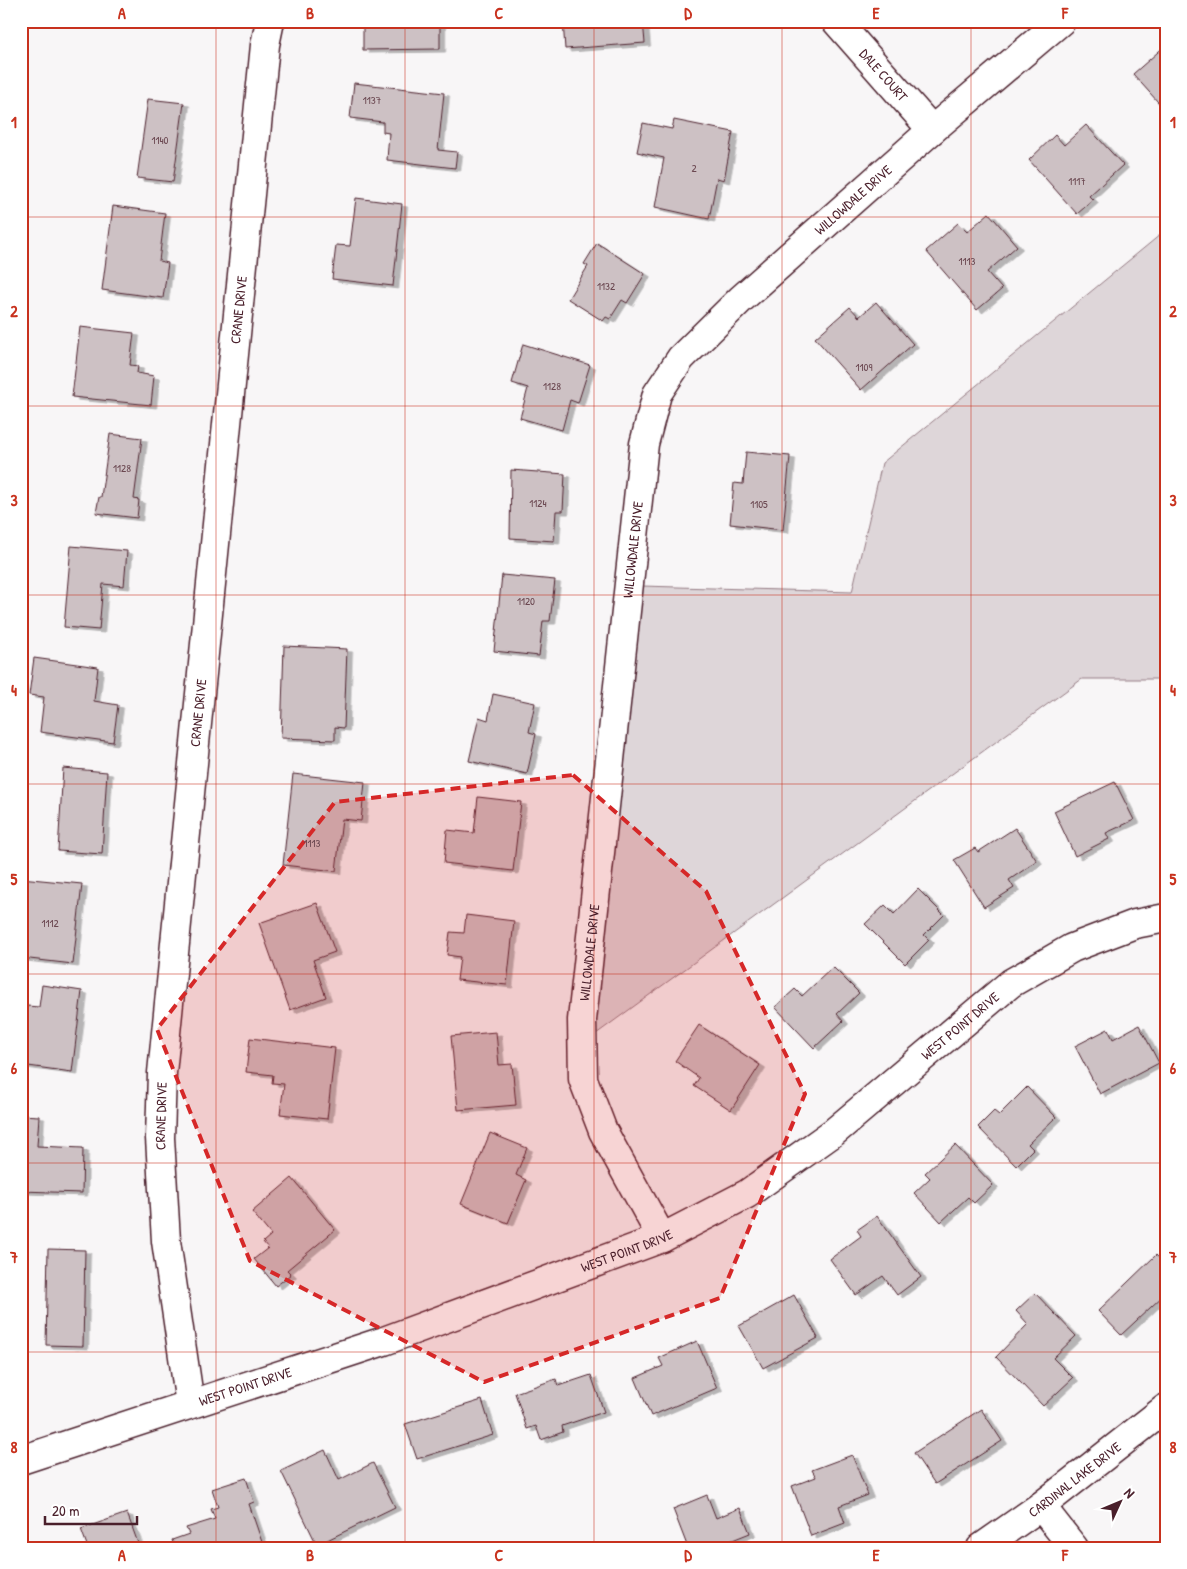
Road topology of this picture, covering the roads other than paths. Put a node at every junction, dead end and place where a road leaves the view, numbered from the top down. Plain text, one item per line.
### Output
1 (270, 21) edge
2 (836, 21) edge
3 (1061, 21) edge
4 (932, 130) junction
5 (1166, 918) edge
6 (662, 1238) junction
7 (190, 1404) junction
8 (1166, 1408) edge
9 (21, 1460) edge
10 (1041, 1506) junction
11 (981, 1548) edge
12 (1074, 1548) edge

1 - 7 street, CRANE DRIVE
2 - 4 street, DALE COURT
3 - 4 street, WILLOWDALE DRIVE
4 - 6 street, WILLOWDALE DRIVE
5 - 6 street, WEST POINT DRIVE
6 - 7 street, WEST POINT DRIVE
7 - 9 street, WEST POINT DRIVE
8 - 10 street, CARDINAL LAKE DRIVE
10 - 11 street, CARDINAL LAKE DRIVE
10 - 12 street

